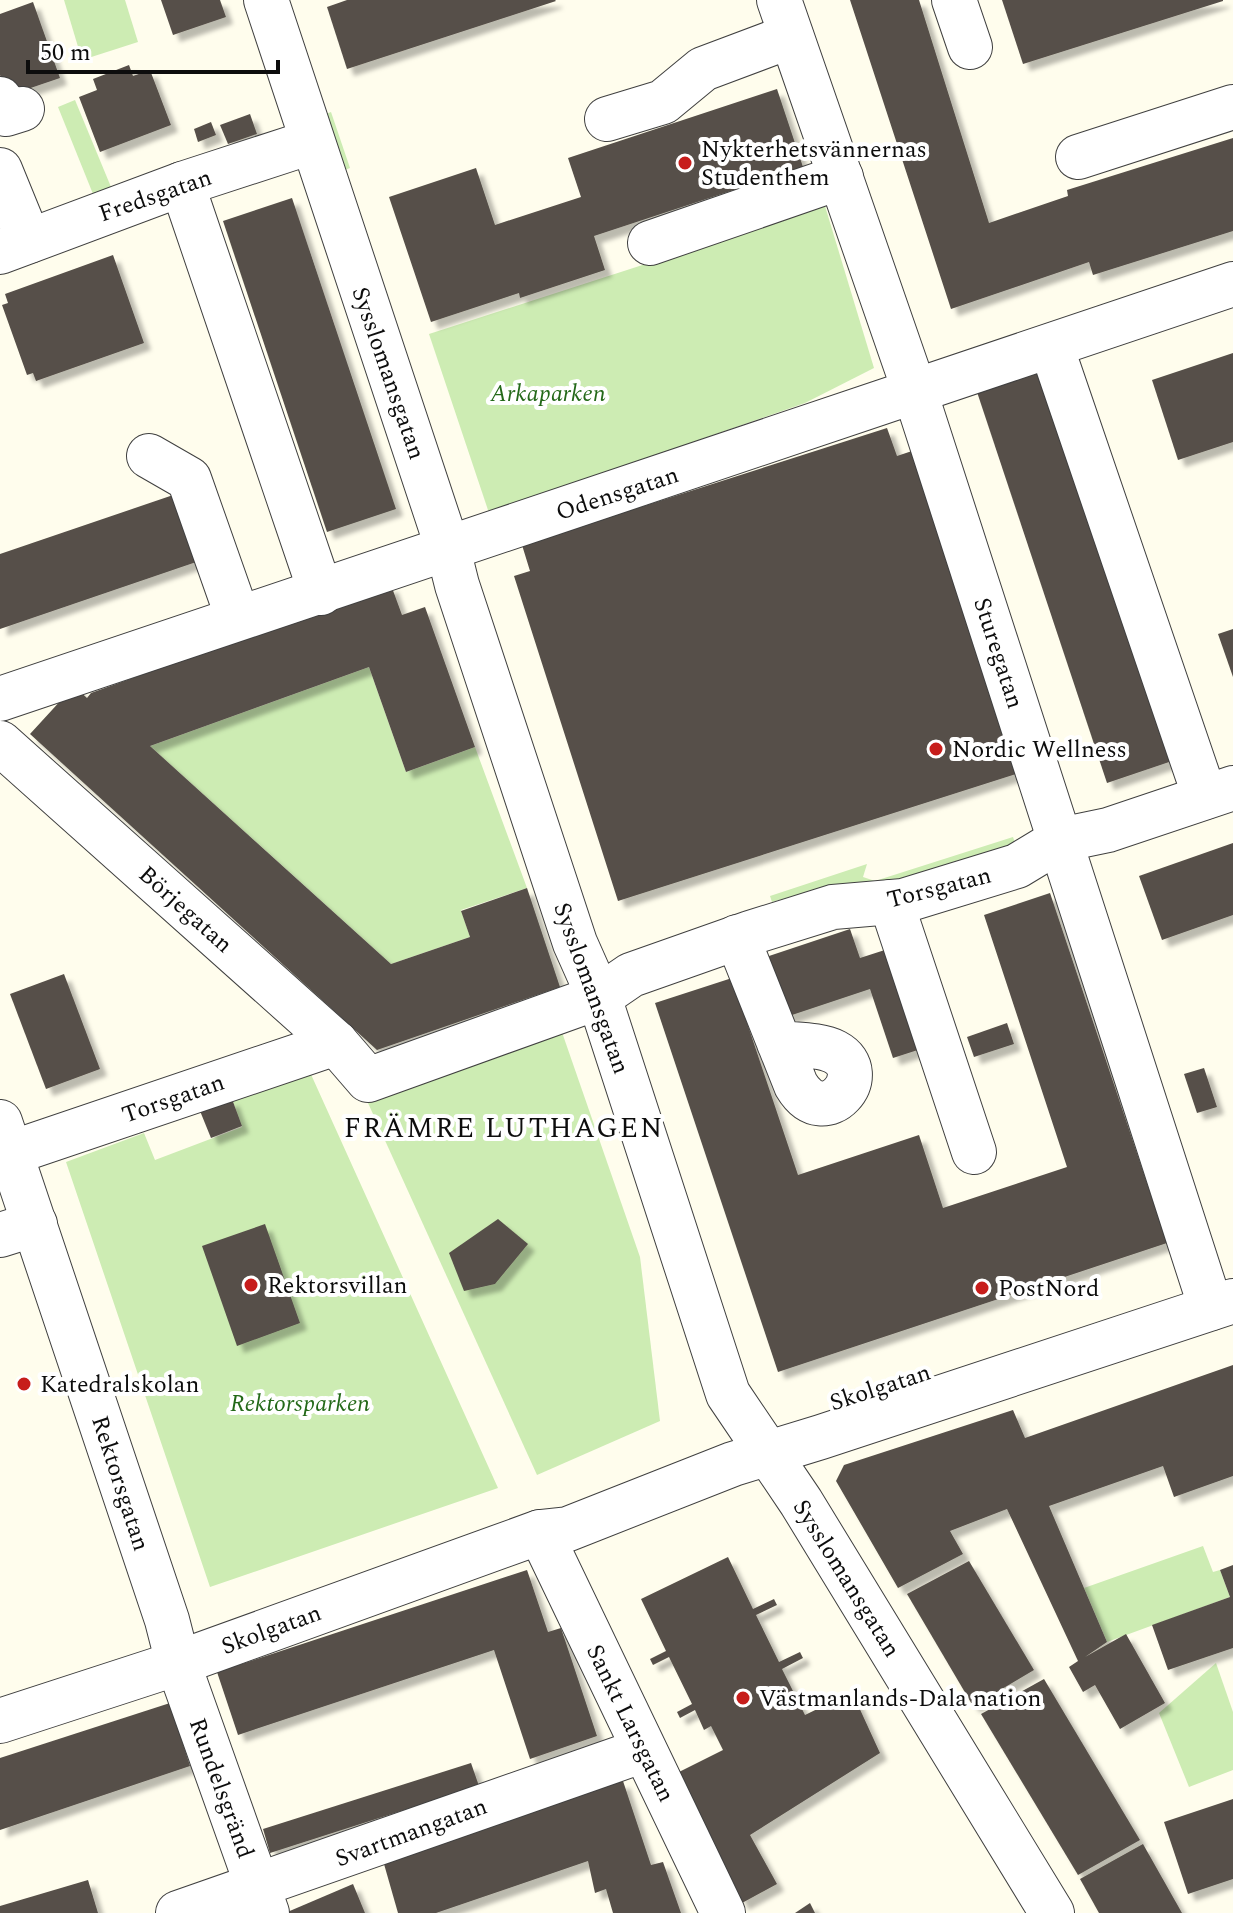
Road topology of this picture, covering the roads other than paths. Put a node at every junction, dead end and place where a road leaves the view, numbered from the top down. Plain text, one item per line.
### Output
1 (266, 0) edge
2 (954, 0) edge
3 (785, 18) edge
4 (970, 47) dead end
5 (1233, 107) edge
6 (607, 119) dead end
7 (311, 142) junction
8 (1078, 157) dead end
9 (0, 170) edge
10 (841, 177) junction
11 (182, 184) junction
12 (650, 243) dead end
13 (15, 246) edge
14 (1233, 284) edge
15 (1051, 346) junction
16 (915, 392) junction
17 (149, 456) dead end
18 (448, 549) junction
19 (321, 593) junction
20 (238, 618) junction
21 (0, 699) edge
22 (0, 743) edge
23 (1219, 793) edge
24 (1060, 840) junction
25 (891, 902) junction
26 (737, 937) junction
27 (599, 997) junction
28 (336, 1043) junction
29 (779, 1043) dead end
30 (368, 1080) joint
31 (5, 1137) edge
32 (974, 1152) dead end
33 (17, 1229) edge
34 (1220, 1290) edge
35 (761, 1444) junction
36 (540, 1532) junction
37 (178, 1663) junction
38 (0, 1721) edge
39 (644, 1750) junction
40 (263, 1900) edge
41 (178, 1913) edge
42 (723, 1913) edge
43 (1052, 1913) edge

1 - 7 street, Sysslomansgatan
2 - 4 street
3 - 6 street
3 - 10 street, Sturegatan
5 - 8 street
7 - 11 street, Fredsgatan
7 - 18 street, Sysslomansgatan
9 - 13 street
10 - 12 street
10 - 16 street, Sturegatan
11 - 13 street, Fredsgatan
11 - 19 street
14 - 15 street, Odensgatan
15 - 16 street, Odensgatan
15 - 23 street
16 - 18 street, Odensgatan
16 - 24 street, Sturegatan
17 - 20 street
18 - 19 street, Odensgatan
18 - 27 street, Sysslomansgatan
19 - 20 street, Odensgatan
20 - 21 street, Odensgatan
22 - 28 street, Börjegatan
23 - 24 street, Torsgatan
24 - 25 street, Torsgatan
24 - 34 street, Sturegatan
25 - 26 street, Torsgatan
25 - 32 street
26 - 27 street, Torsgatan
26 - 29 street
27 - 30 street, Torsgatan
27 - 35 street, Sysslomansgatan
28 - 30 street, Börjegatan
28 - 31 street, Torsgatan
31 - 33 street, Rektorsgatan
33 - 37 street, Rektorsgatan
34 - 35 street, Skolgatan
35 - 36 street, Skolgatan
35 - 43 street, Sysslomansgatan
36 - 37 street, Skolgatan
36 - 39 street, Sankt Larsgatan
37 - 38 street, Skolgatan
37 - 40 street, Rundelsgränd
39 - 40 street, Svartmangatan
39 - 42 street, Sankt Larsgatan
40 - 41 street, Svartmangatan

